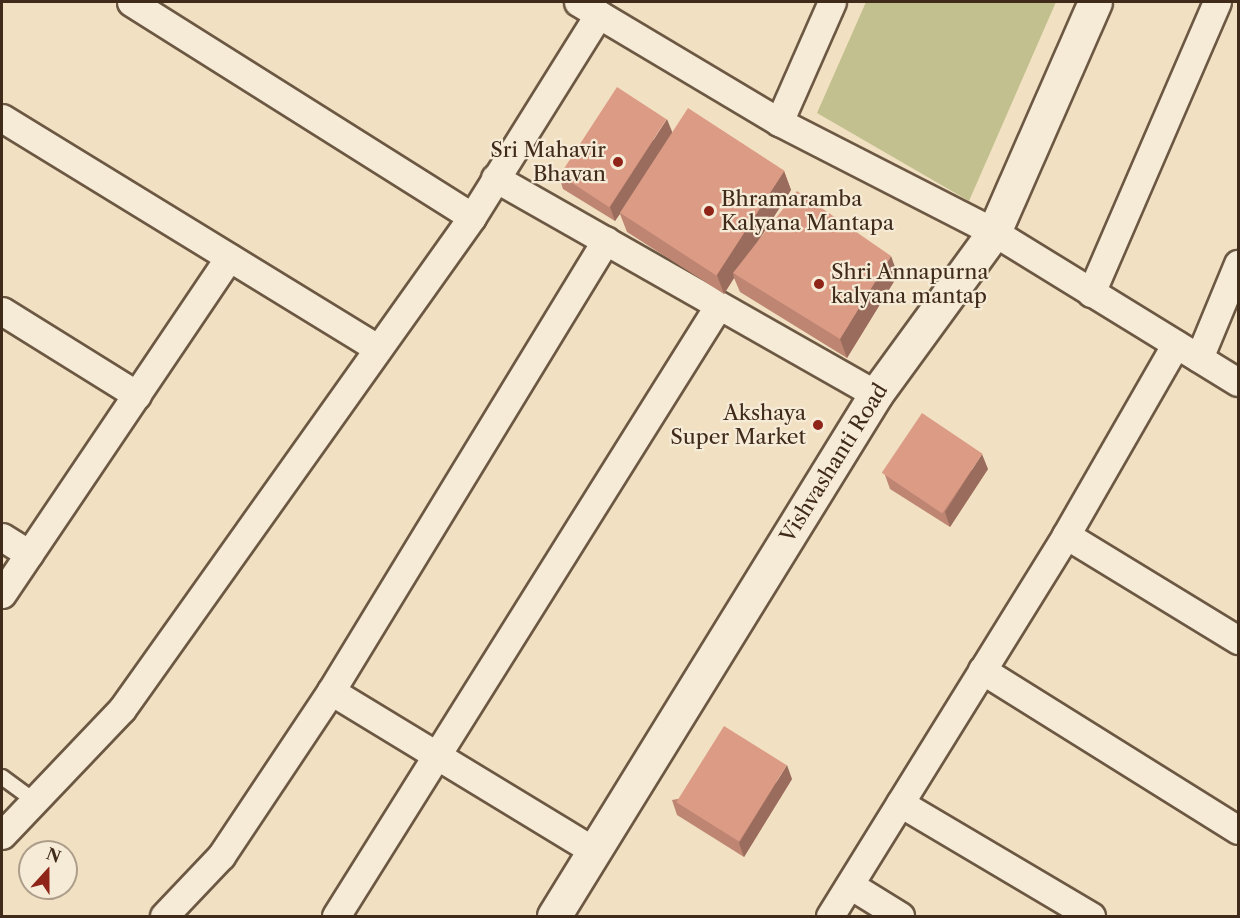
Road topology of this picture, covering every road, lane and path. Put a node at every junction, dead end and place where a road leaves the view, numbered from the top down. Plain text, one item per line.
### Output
1 (131, 2) edge
2 (831, 2) edge
3 (1095, 2) edge
4 (1217, 2) edge
5 (588, 8) edge
6 (2, 118) edge
7 (779, 122) junction
8 (495, 178) junction
9 (472, 216) junction
10 (994, 232) junction
11 (606, 240) junction
12 (229, 257) junction
13 (1239, 264) edge
14 (1091, 292) junction
15 (717, 308) junction
16 (2, 311) edge
17 (1176, 344) junction
18 (378, 348) junction
19 (1199, 358) junction
20 (1239, 382) edge
21 (876, 394) junction
22 (137, 395) junction
23 (1066, 534) junction
24 (2, 537) edge
25 (29, 555) junction
26 (2, 594) edge
27 (1239, 640) edge
28 (982, 670) junction
29 (331, 691) junction
30 (436, 759) junction
31 (2, 777) edge
32 (36, 802) junction
33 (900, 803) junction
34 (1239, 830) edge
35 (2, 835) edge
36 (594, 851) junction
37 (850, 885) junction
38 (164, 916) edge
39 (336, 916) edge
40 (554, 916) edge
41 (830, 916) edge
42 (900, 916) edge
43 (1091, 916) edge

1 - 9 street
2 - 7 street
3 - 10 street, Vishvashanti Road
4 - 14 street
5 - 7 street
5 - 8 street
6 - 12 street
7 - 10 street
8 - 9 street
8 - 11 street
9 - 18 street
10 - 14 street
10 - 21 street, Vishvashanti Road
11 - 15 street
11 - 29 street
12 - 18 street
12 - 22 street
13 - 19 street
14 - 17 street
15 - 21 street
15 - 30 street
16 - 22 street
17 - 19 street
17 - 23 street
18 - 32 street
19 - 20 street
21 - 36 street, Vishvashanti Road
22 - 25 street
23 - 27 street
23 - 28 street
24 - 25 street
25 - 26 street
28 - 33 street
28 - 34 street
29 - 30 street
29 - 38 street
30 - 36 street
30 - 39 street
31 - 32 lane
32 - 35 street
33 - 37 street
33 - 43 street
36 - 40 street, Vishvashanti Road
37 - 41 street
37 - 42 street

